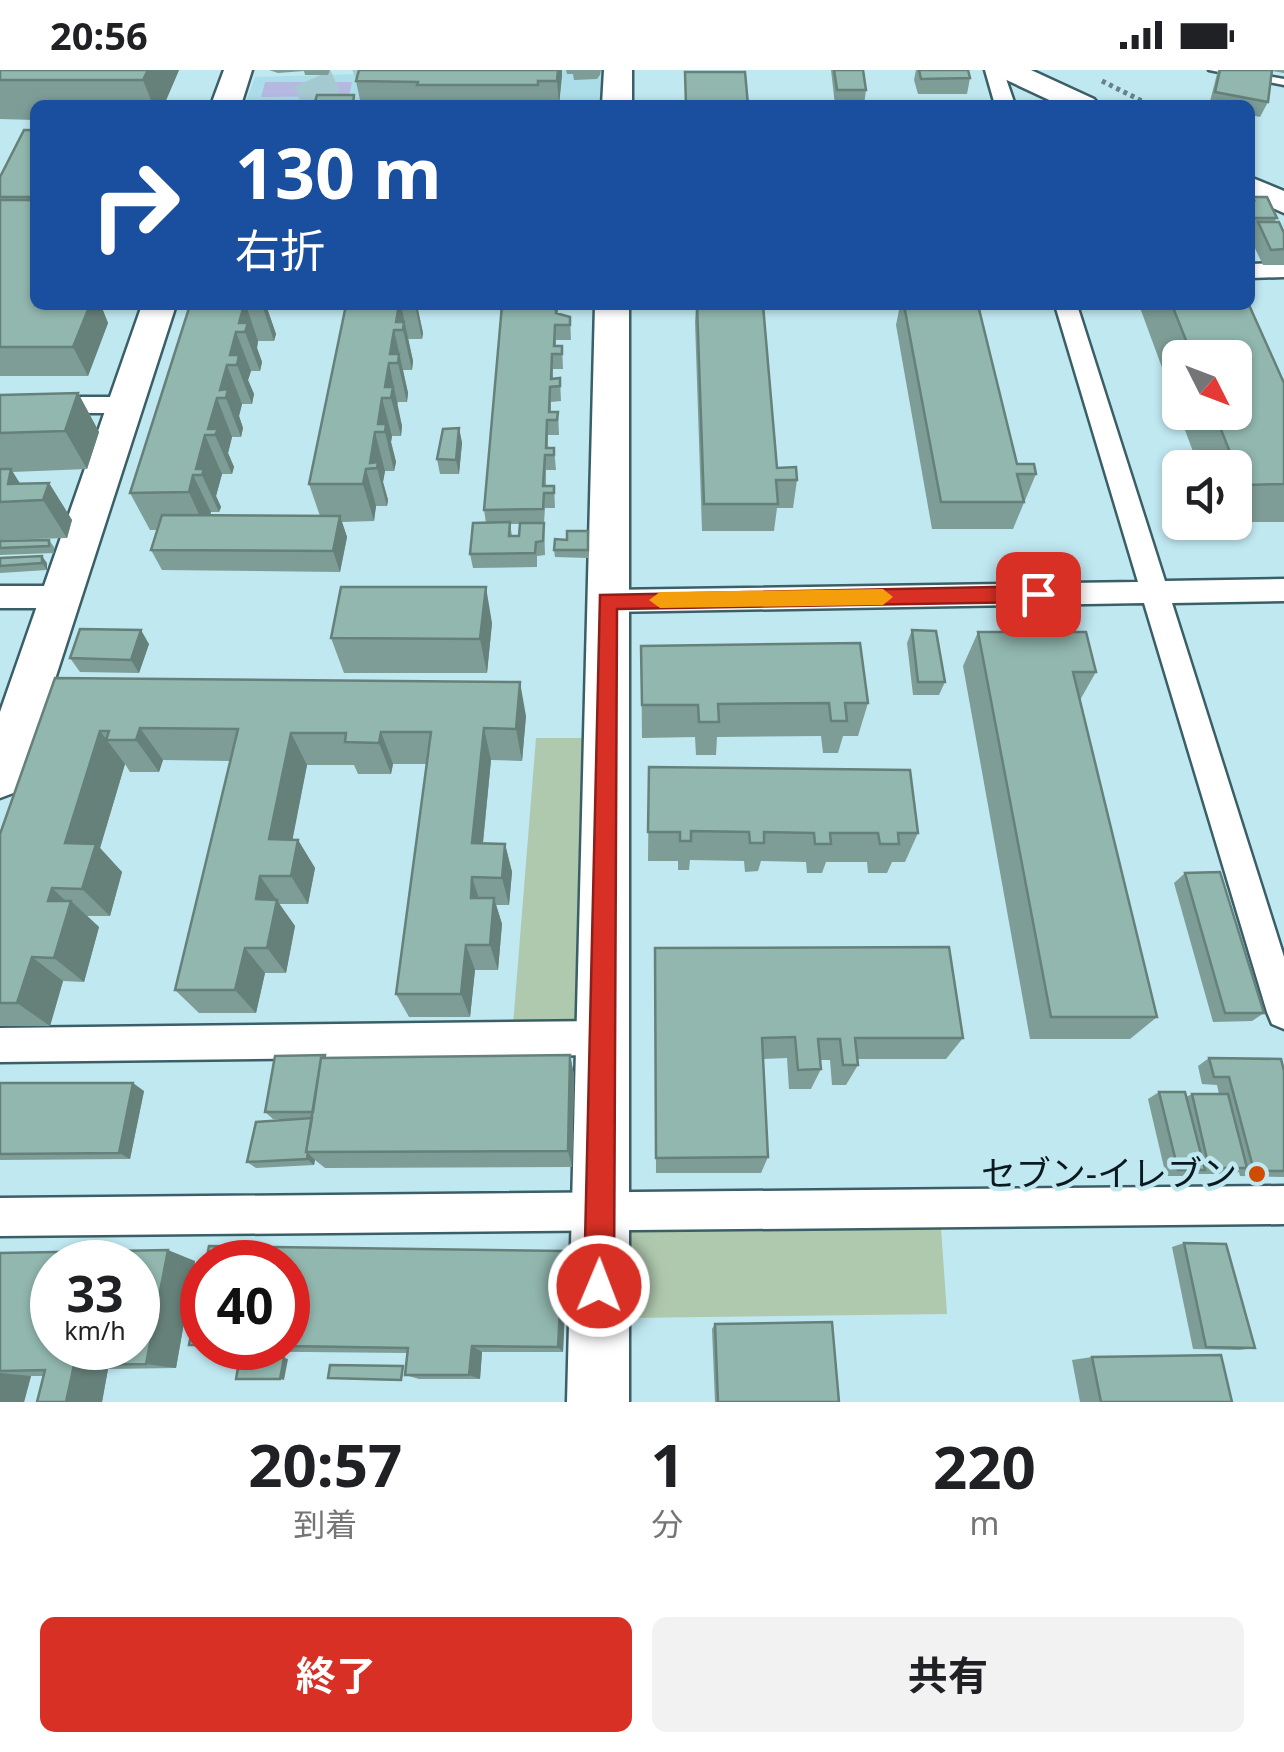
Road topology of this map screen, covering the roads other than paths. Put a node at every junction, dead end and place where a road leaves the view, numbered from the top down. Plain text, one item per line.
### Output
1 (238, 70) edge
2 (618, 70) edge
3 (994, 70) edge
4 (1008, 70) edge
5 (1214, 70) edge
6 (1284, 82) edge
7 (1090, 92) edge
8 (228, 100) edge
9 (617, 100) edge
10 (1003, 100) edge
11 (1255, 188) edge
12 (1283, 201) edge
13 (1255, 270) edge
14 (1284, 270) edge
15 (157, 310) edge
16 (612, 310) edge
17 (1068, 310) edge
18 (0, 405) edge
19 (126, 405) junction
20 (1284, 590) edge
21 (1155, 592) junction
22 (62, 597) junction
23 (0, 598) edge
24 (607, 601) junction
25 (0, 778) edge
26 (1284, 1012) edge
27 (602, 1038) junction
28 (0, 1044) edge
29 (1284, 1205) edge
30 (600, 1210) junction
31 (0, 1217) edge
32 (598, 1402) edge

1 - 8 street
2 - 9 street
3 - 10 street
4 - 7 street
5 - 6 lane
11 - 12 street
13 - 14 street
15 - 19 street
16 - 24 street
17 - 21 street
18 - 19 street
19 - 22 street
20 - 21 street
21 - 24 street
21 - 26 street
22 - 23 street
22 - 25 street
24 - 27 street
27 - 28 street
27 - 30 street
29 - 30 street
30 - 31 street
30 - 32 street

